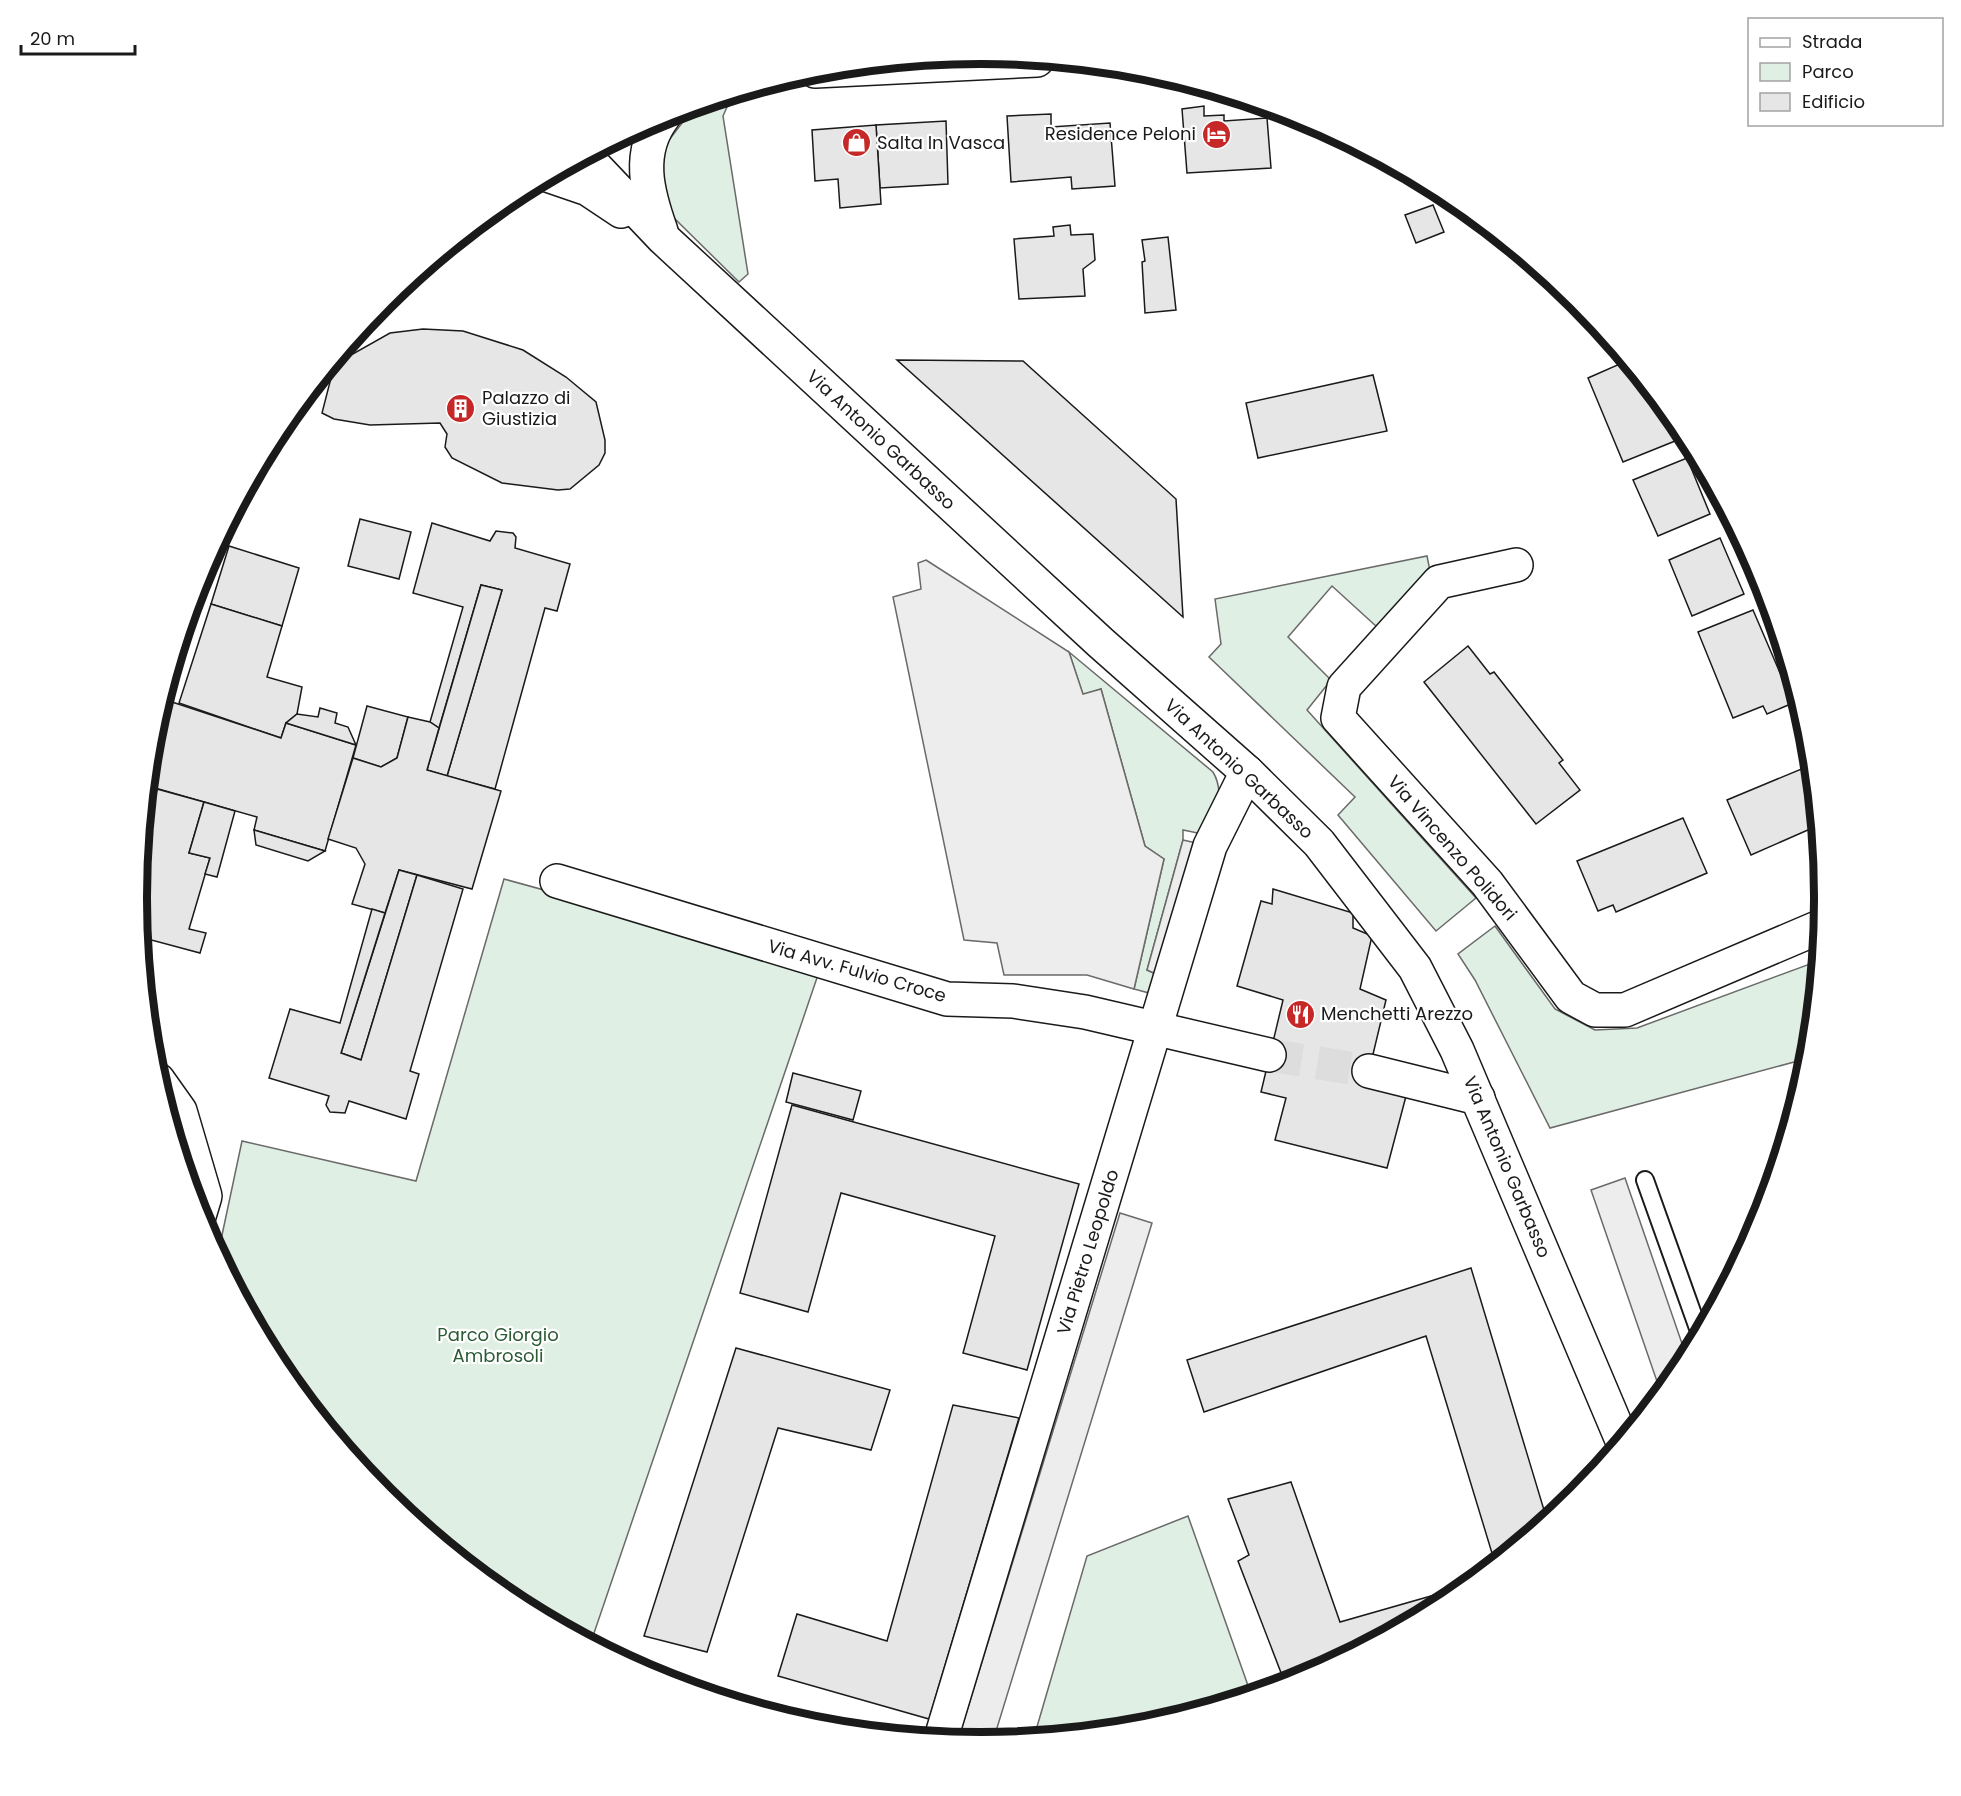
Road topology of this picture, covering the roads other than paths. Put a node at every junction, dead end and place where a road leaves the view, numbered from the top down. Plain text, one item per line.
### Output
1 (654, 131) edge
2 (590, 162) edge
3 (559, 179) edge
4 (663, 238) junction
5 (1516, 565) dead end
6 (1247, 772) junction
7 (557, 881) dead end
8 (1813, 930) edge
9 (1155, 1029) junction
10 (1269, 1055) tunnel mouth
11 (1369, 1071) tunnel mouth
12 (1478, 1098) junction
13 (172, 1099) edge
14 (184, 1143) edge
15 (190, 1161) edge
16 (1645, 1179) dead end
17 (204, 1200) edge
18 (1696, 1324) edge
19 (1619, 1433) edge
20 (943, 1731) edge

1 - 4 street, Via Antonio Garbasso
2 - 4 street, Via Antonio Garbasso
3 - 4 street, Via Antonio Garbasso
4 - 6 street, Via Antonio Garbasso
5 - 8 street, Via Vincenzo Polidori
6 - 9 street, Via Pietro Leopoldo
6 - 12 street, Via Antonio Garbasso
7 - 9 street, Via Avv. Fulvio Croce
9 - 10 street, Via Avv. Fulvio Croce
9 - 20 street, Via Pietro Leopoldo
11 - 12 street
12 - 19 street, Via Antonio Garbasso
13 - 14 street
15 - 17 street
16 - 18 lane

